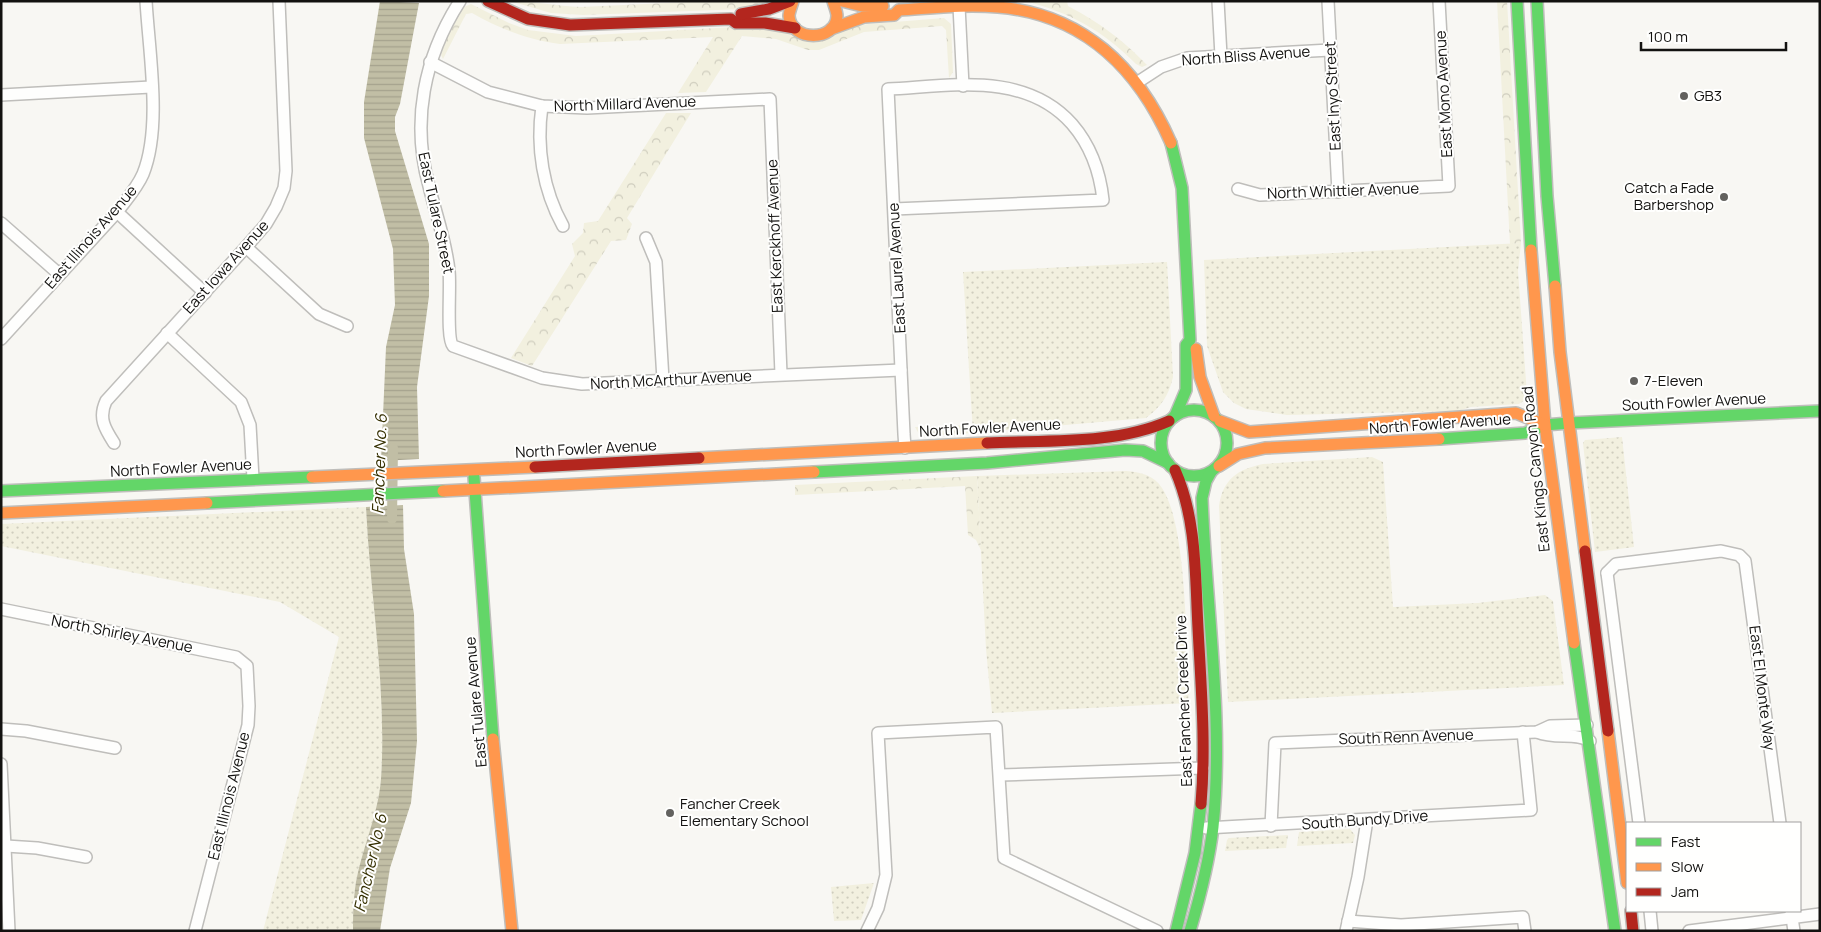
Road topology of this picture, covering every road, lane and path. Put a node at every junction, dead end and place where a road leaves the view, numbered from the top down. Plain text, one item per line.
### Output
1 (146, 1) edge
2 (279, 1) edge
3 (460, 1) edge
4 (488, 1) edge
5 (792, 1) edge
6 (833, 1) edge
7 (842, 1) edge
8 (1218, 1) edge
9 (1328, 1) edge
10 (1439, 1) edge
11 (1516, 1) edge
12 (1537, 1) edge
13 (959, 6) junction
14 (899, 10) junction
15 (731, 19) junction
16 (795, 28) junction
17 (831, 29) junction
18 (1519, 42) junction
19 (1330, 50) junction
20 (1221, 56) junction
21 (430, 62) junction
22 (1138, 82) junction
23 (963, 86) junction
24 (151, 88) junction
25 (1, 95) edge
26 (770, 99) joint
27 (542, 106) junction
28 (1449, 186) joint
29 (1238, 189) dead end
30 (1338, 192) junction
31 (1547, 196) junction
32 (894, 209) junction
33 (117, 212) junction
34 (1, 223) edge
35 (563, 226) dead end
36 (646, 238) dead end
37 (246, 247) junction
38 (59, 274) junction
39 (205, 293) junction
40 (347, 326) dead end
41 (167, 333) junction
42 (1, 339) edge
43 (1190, 340) junction
44 (450, 342) joint
45 (901, 370) junction
46 (781, 374) junction
47 (663, 380) junction
48 (1820, 411) edge
49 (1172, 418) junction
50 (1217, 418) junction
51 (1569, 423) junction
52 (1545, 425) junction
53 (114, 443) dead end
54 (905, 448) junction
55 (987, 463) junction
56 (1171, 466) junction
57 (1215, 469) junction
58 (473, 470) junction
59 (253, 479) junction
60 (474, 488) junction
61 (1, 491) edge
62 (1185, 494) junction
63 (144, 506) junction
64 (1, 513) edge
65 (1607, 573) junction
66 (1587, 575) junction
67 (1, 609) edge
68 (242, 660) joint
69 (1588, 725) junction
70 (1, 728) edge
71 (1522, 732) junction
72 (1537, 732) junction
73 (1590, 741) junction
74 (115, 748) dead end
75 (1, 764) edge
76 (1203, 768) junction
77 (1000, 775) junction
78 (1367, 820) junction
79 (1639, 822) edge
80 (1780, 822) edge
81 (1271, 826) junction
82 (1199, 828) junction
83 (1213, 828) junction
84 (1622, 839) junction
85 (6, 846) junction
86 (86, 856) dead end
87 (1626, 874) edge
88 (1631, 912) edge
89 (1650, 912) edge
90 (1792, 914) edge
91 (1820, 914) edge
92 (1347, 926) edge
93 (9, 931) edge
94 (195, 931) edge
95 (512, 931) edge
96 (867, 931) edge
97 (1157, 931) edge
98 (1176, 931) edge
99 (1190, 931) edge
100 (1525, 931) edge
101 (1615, 931) edge
102 (1633, 931) edge
103 (1652, 931) edge
104 (1689, 931) edge
105 (1794, 931) edge

1 - 24 street, East Illinois Avenue
2 - 37 street, East Iowa Avenue
3 - 21 street, East Tulare Street
4 - 15 main road
5 - 15 main road
5 - 16 main road
6 - 17 main road
7 - 14 main road
8 - 20 street
9 - 19 street, East Inyo Street
10 - 28 street, East Mono Avenue
11 - 18 main road, East Kings Canyon Road
12 - 31 main road
13 - 14 main road
13 - 22 main road
13 - 23 street
14 - 17 main road
15 - 16 main road
16 - 17 main road
18 - 31 main road
18 - 52 main road, East Kings Canyon Road
19 - 20 street, North Bliss Avenue
19 - 30 street, East Inyo Street
20 - 22 street, North Bliss Avenue
21 - 27 street, North Millard Avenue
21 - 44 street, East Tulare Street
22 - 43 main road
23 - 32 street, East Laurel Avenue
23 - 32 street
24 - 25 street
24 - 33 street, East Illinois Avenue
26 - 27 street, North Millard Avenue
26 - 46 street, East Kerckhoff Avenue
27 - 35 street
28 - 30 street, North Whittier Avenue
29 - 30 street, North Whittier Avenue
31 - 51 main road
32 - 45 street, East Laurel Avenue
33 - 38 street, East Illinois Avenue
33 - 39 street
34 - 38 street
36 - 47 street
37 - 39 street, East Iowa Avenue
37 - 40 street
38 - 42 street, East Illinois Avenue
39 - 41 street, East Iowa Avenue
41 - 53 street, East Iowa Avenue
41 - 59 street
43 - 49 main road
43 - 50 main road
44 - 47 street, North McArthur Avenue
45 - 46 street, North McArthur Avenue
45 - 54 street, East Laurel Avenue
46 - 47 street, North McArthur Avenue
48 - 51 main road, South Fowler Avenue
49 - 50 main road
49 - 54 main road, North Fowler Avenue
49 - 56 main road
50 - 52 main road, North Fowler Avenue
50 - 57 main road
51 - 52 main road, South Fowler Avenue
51 - 66 main road
52 - 57 main road, North Fowler Avenue
52 - 69 main road, East Kings Canyon Road
54 - 58 main road, North Fowler Avenue
55 - 56 main road, North Fowler Avenue
55 - 60 main road, North Fowler Avenue
55 - 62 main road
56 - 57 main road
56 - 62 main road, East Fancher Creek Drive
57 - 83 main road, East Fancher Creek Drive
58 - 59 main road, North Fowler Avenue
58 - 60 main road, East Tulare Avenue
59 - 61 main road, North Fowler Avenue
59 - 63 main road
60 - 63 main road, North Fowler Avenue
60 - 95 main road, East Tulare Avenue
62 - 76 main road, East Fancher Creek Drive
63 - 64 main road, North Fowler Avenue
65 - 66 street
65 - 79 street
65 - 80 street, East El Monte Way
66 - 84 main road
67 - 68 street, North Shirley Avenue
68 - 94 street, East Illinois Avenue
69 - 72 street, South Renn Avenue
69 - 73 main road, East Kings Canyon Road
69 - 84 main road
70 - 74 street
71 - 72 street, South Renn Avenue
71 - 78 street, South Bundy Drive
71 - 81 street, South Renn Avenue
72 - 73 street, South Renn Avenue
73 - 101 main road, East Kings Canyon Road
75 - 85 street
76 - 77 street
76 - 82 main road, East Fancher Creek Drive
77 - 96 street
77 - 97 street
78 - 81 street, South Bundy Drive
78 - 92 street
81 - 83 street, South Bundy Drive
82 - 83 street, South Bundy Drive
82 - 98 main road, East Fancher Creek Drive
83 - 99 main road, East Fancher Creek Drive
84 - 87 main road
85 - 86 street
85 - 93 street
88 - 102 main road
89 - 103 street
90 - 91 street
90 - 104 street
90 - 105 street
92 - 100 street

